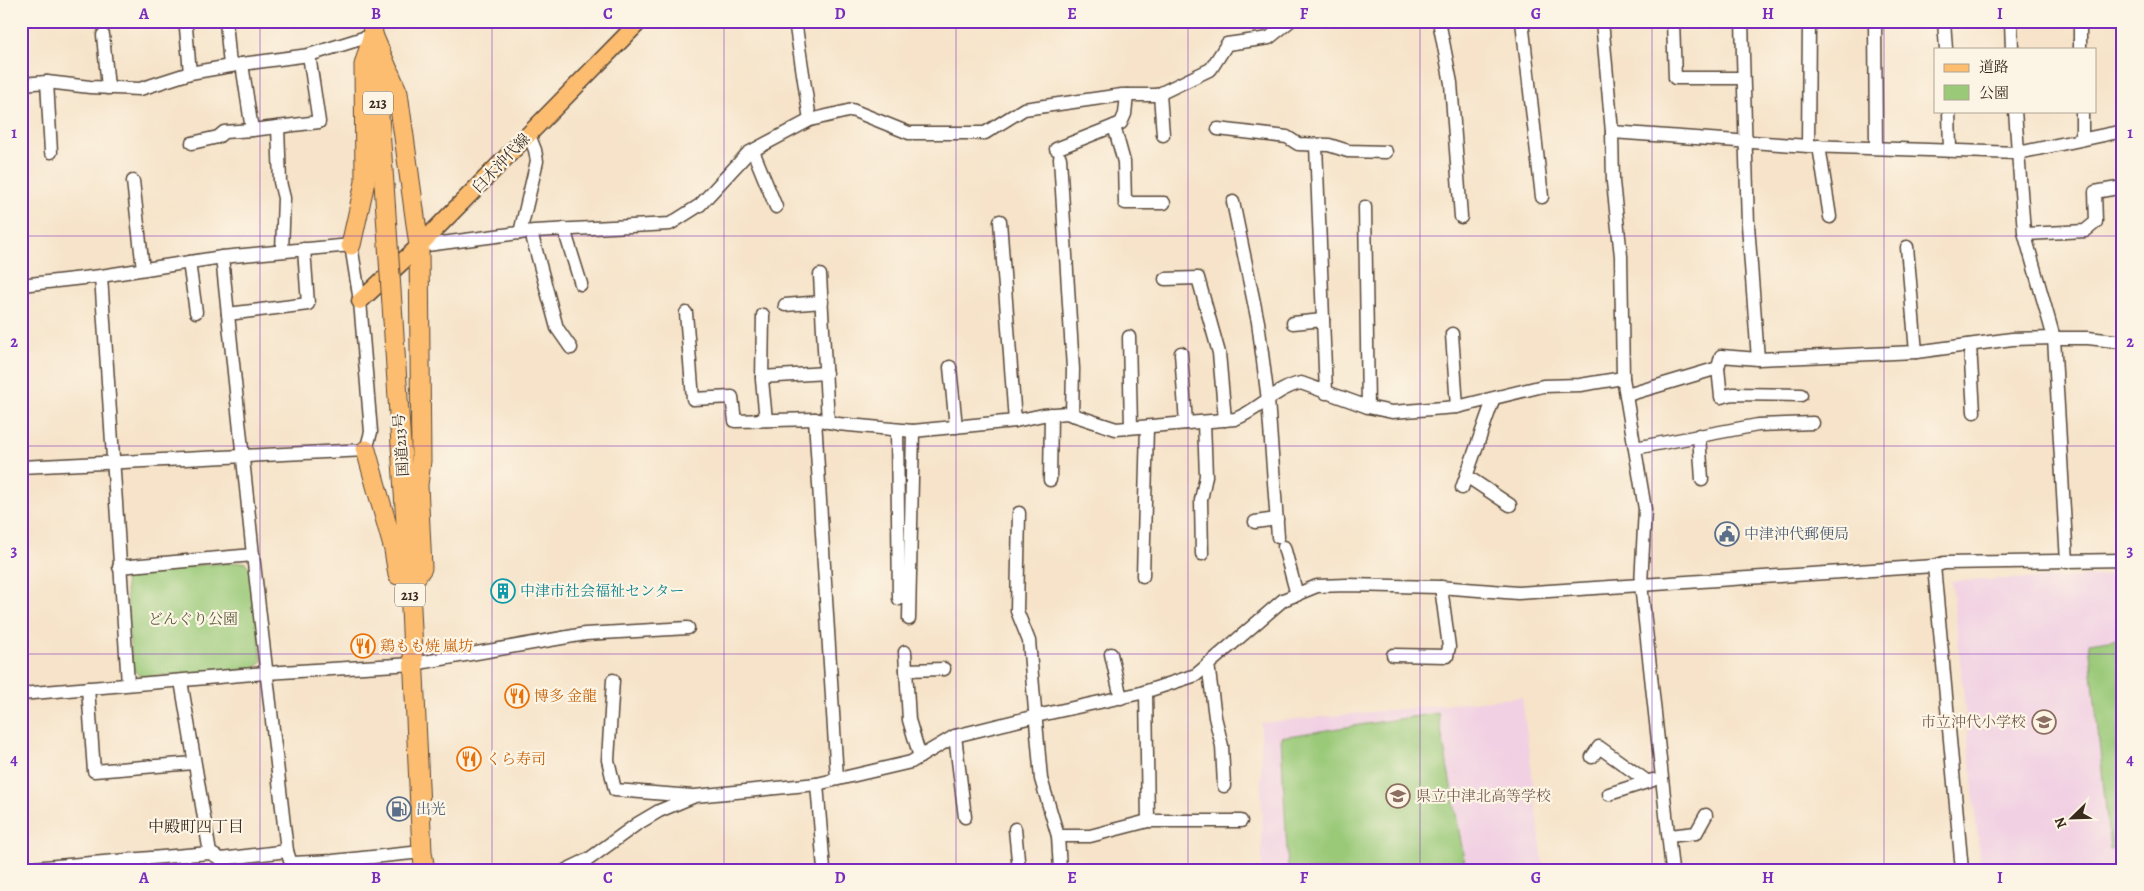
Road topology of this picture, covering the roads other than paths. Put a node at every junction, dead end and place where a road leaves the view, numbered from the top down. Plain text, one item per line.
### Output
1 (226, 21) edge
2 (640, 21) edge
3 (795, 21) edge
4 (1290, 21) edge
5 (1439, 21) edge
6 (1522, 21) edge
7 (1602, 21) edge
8 (1673, 21) edge
9 (1742, 21) edge
10 (1809, 21) edge
11 (1875, 21) edge
12 (1944, 21) edge
13 (2010, 21) edge
14 (2080, 21) edge
15 (186, 28) dead end
16 (373, 28) edge
17 (104, 35) dead end
18 (1946, 48) edge
19 (2012, 48) edge
20 (2080, 48) edge
21 (309, 55) junction
22 (236, 65) junction
23 (190, 73) junction
24 (1743, 78) junction
25 (47, 82) junction
26 (21, 84) edge
27 (108, 88) junction
28 (1160, 94) junction
29 (1127, 95) junction
30 (1948, 112) edge
31 (2015, 112) edge
32 (2082, 112) edge
33 (810, 120) junction
34 (1114, 126) junction
35 (278, 127) junction
36 (1218, 129) dead end
37 (252, 130) junction
38 (2123, 131) edge
39 (1612, 132) junction
40 (528, 135) junction
41 (1163, 135) dead end
42 (2082, 139) junction
43 (1744, 142) junction
44 (192, 143) dead end
45 (1316, 145) junction
46 (1814, 146) junction
47 (1876, 147) junction
48 (1950, 150) junction
49 (753, 151) junction
50 (51, 152) dead end
51 (2018, 153) junction
52 (1378, 156) dead end
53 (133, 181) dead end
54 (2123, 187) edge
55 (1542, 197) dead end
56 (1233, 202) dead end
57 (1164, 203) dead end
58 (776, 207) dead end
59 (1365, 207) dead end
60 (1461, 217) dead end
61 (1830, 217) dead end
62 (1000, 221) dead end
63 (564, 229) junction
64 (526, 232) junction
65 (2025, 234) junction
66 (351, 245) junction
67 (420, 246) junction
68 (1907, 247) dead end
69 (304, 249) junction
70 (282, 251) junction
71 (222, 257) junction
72 (189, 262) junction
73 (143, 269) junction
74 (820, 274) dead end
75 (101, 276) junction
76 (1165, 280) dead end
77 (581, 284) dead end
78 (21, 285) edge
79 (360, 302) junction
80 (822, 302) junction
81 (785, 305) dead end
82 (196, 312) dead end
83 (228, 314) junction
84 (686, 314) dead end
85 (763, 315) dead end
86 (1323, 320) junction
87 (1293, 323) dead end
88 (1452, 334) dead end
89 (1130, 337) dead end
90 (2054, 338) junction
91 (2123, 342) edge
92 (1970, 345) junction
93 (571, 348) dead end
94 (1916, 352) junction
95 (1182, 353) dead end
96 (1758, 359) junction
97 (950, 366) dead end
98 (1718, 368) junction
99 (826, 373) junction
100 (762, 377) junction
101 (1623, 378) junction
102 (1326, 393) junction
103 (1627, 395) junction
104 (1801, 395) dead end
105 (1268, 400) junction
106 (1493, 400) junction
107 (1368, 407) junction
108 (1457, 408) junction
109 (1974, 412) dead end
110 (1051, 414) junction
111 (1072, 415) junction
112 (815, 419) junction
113 (766, 420) junction
114 (1225, 420) junction
115 (1015, 421) junction
116 (828, 422) junction
117 (1186, 423) junction
118 (1204, 423) junction
119 (1813, 423) dead end
120 (956, 427) junction
121 (1131, 427) junction
122 (1147, 427) junction
123 (897, 430) junction
124 (913, 431) junction
125 (1699, 435) junction
126 (1636, 448) junction
127 (366, 450) junction
128 (242, 455) junction
129 (114, 461) junction
130 (21, 467) edge
131 (1050, 480) dead end
132 (1702, 480) dead end
133 (1510, 505) dead end
134 (1019, 513) dead end
135 (1277, 519) junction
136 (1255, 522) dead end
137 (1202, 554) dead end
138 (253, 555) junction
139 (2123, 560) edge
140 (2066, 562) junction
141 (1939, 565) junction
142 (119, 567) junction
143 (1143, 576) dead end
144 (1641, 584) junction
145 (410, 586) junction
146 (1441, 588) junction
147 (1297, 595) junction
148 (899, 599) dead end
149 (909, 619) dead end
150 (688, 628) dead end
151 (905, 652) dead end
152 (1111, 654) dead end
153 (1393, 655) dead end
154 (413, 664) junction
155 (1208, 664) junction
156 (944, 669) dead end
157 (906, 670) junction
158 (266, 673) junction
159 (613, 680) dead end
160 (181, 681) junction
161 (128, 684) junction
162 (88, 688) junction
163 (1146, 692) junction
164 (21, 694) edge
165 (1121, 698) junction
166 (1036, 716) junction
167 (955, 736) junction
168 (920, 757) junction
169 (1592, 757) dead end
170 (194, 763) junction
171 (1662, 777) junction
172 (838, 778) junction
173 (1648, 782) junction
174 (817, 784) junction
175 (1224, 786) dead end
176 (1609, 794) dead end
177 (695, 796) junction
178 (1706, 815) dead end
179 (965, 817) dead end
180 (1148, 821) junction
181 (1241, 822) dead end
182 (1016, 829) dead end
183 (1058, 836) junction
184 (1669, 836) junction
185 (287, 851) junction
186 (210, 853) junction
187 (423, 861) edge
188 (334, 865) edge
189 (293, 866) edge
190 (21, 869) edge
191 (566, 870) edge
192 (824, 870) edge
193 (1019, 870) edge
194 (1060, 870) edge
195 (1672, 870) edge
196 (1962, 870) edge

1 - 22 street
2 - 40 main road, 臼木沖代線
3 - 33 street
4 - 28 street
5 - 60 street
6 - 55 street
7 - 39 street
8 - 24 street
9 - 24 street
10 - 46 street
11 - 47 street
12 - 18 street
13 - 19 street
14 - 20 street
15 - 23 street
16 - 21 street
16 - 66 highway
16 - 67 highway
16 - 145 highway, 国道213号 / 213, bridge
17 - 27 street
21 - 22 street
21 - 35 street
22 - 23 street
22 - 37 street
23 - 27 street
24 - 43 street
25 - 26 street
25 - 27 street
25 - 50 street
28 - 29 street
28 - 41 street
29 - 33 street
29 - 34 street
30 - 48 street
31 - 51 street
32 - 42 street
33 - 49 street
34 - 57 street
34 - 111 street
35 - 37 street
35 - 70 street
36 - 45 street
37 - 44 street
38 - 42 street
39 - 43 street
39 - 101 street
40 - 64 street
40 - 67 main road, 臼木沖代線
42 - 51 street
43 - 46 street
43 - 96 street
45 - 52 street
45 - 86 street
46 - 47 street
46 - 61 street
47 - 48 street
48 - 51 street
49 - 58 street
49 - 63 street
51 - 65 street
53 - 73 street
54 - 65 street
56 - 105 street
59 - 107 street
62 - 115 street
63 - 64 street
63 - 77 street
64 - 67 street
64 - 93 street
65 - 90 street
66 - 69 street
66 - 79 street
67 - 79 main road, 臼木沖代線
67 - 145 highway
68 - 94 street
69 - 70 street
69 - 83 street
70 - 71 street
71 - 72 street
71 - 83 street
72 - 73 street
72 - 82 street
73 - 75 street
74 - 80 street
75 - 78 street
75 - 129 street
76 - 114 street
79 - 127 street
80 - 81 street
80 - 99 street
83 - 128 street
84 - 113 street
85 - 100 street
86 - 87 street
86 - 102 street
88 - 108 street
89 - 121 street
90 - 91 street
90 - 92 street
90 - 140 street
92 - 94 street
92 - 109 street
94 - 96 street
95 - 117 street
96 - 98 street
97 - 120 street
98 - 103 street
98 - 104 street
99 - 100 street
99 - 116 street
100 - 113 street
101 - 103 street
101 - 106 street
102 - 105 street
102 - 107 street
103 - 126 street
105 - 114 street
105 - 135 street
106 - 108 street
106 - 133 street
107 - 108 street
110 - 111 street
110 - 115 street
110 - 131 street
111 - 121 street
112 - 113 street
112 - 116 street
112 - 172 street
114 - 118 street
115 - 120 street
116 - 123 street
117 - 118 street
117 - 122 street
118 - 137 street
119 - 125 street
120 - 124 street
121 - 122 street
122 - 143 street
123 - 124 street
123 - 148 street
124 - 149 street
125 - 126 street
125 - 132 street
126 - 144 street
127 - 128 street
127 - 154 highway
128 - 129 street
128 - 138 street
129 - 130 street
129 - 142 street
134 - 166 street
135 - 136 street
135 - 147 street
138 - 142 street
138 - 158 street
139 - 140 street
140 - 141 street
141 - 144 street
141 - 196 street
142 - 161 street
144 - 146 street
144 - 171 street
145 - 154 highway, 国道213号 / 213
146 - 147 street
146 - 153 street
147 - 155 street
150 - 154 street
151 - 157 street
152 - 165 street
154 - 158 street
154 - 187 highway, 国道213号 / 213
155 - 163 street
155 - 175 street
156 - 157 street
157 - 168 street
158 - 160 street
158 - 185 street
159 - 177 street
160 - 161 street
160 - 170 street
161 - 162 street
162 - 164 street
162 - 170 street
163 - 165 street
163 - 180 street
165 - 166 street
166 - 167 street
166 - 183 street
167 - 168 street
167 - 179 street
168 - 172 street
169 - 173 street
170 - 186 street
171 - 173 street
171 - 184 street
172 - 174 street
173 - 176 street
174 - 177 street
174 - 192 street
177 - 191 street
178 - 184 street
180 - 181 street
180 - 183 street
182 - 193 street
183 - 194 street
184 - 195 street
185 - 186 street
185 - 189 street
186 - 190 street
187 - 188 street
188 - 189 street

